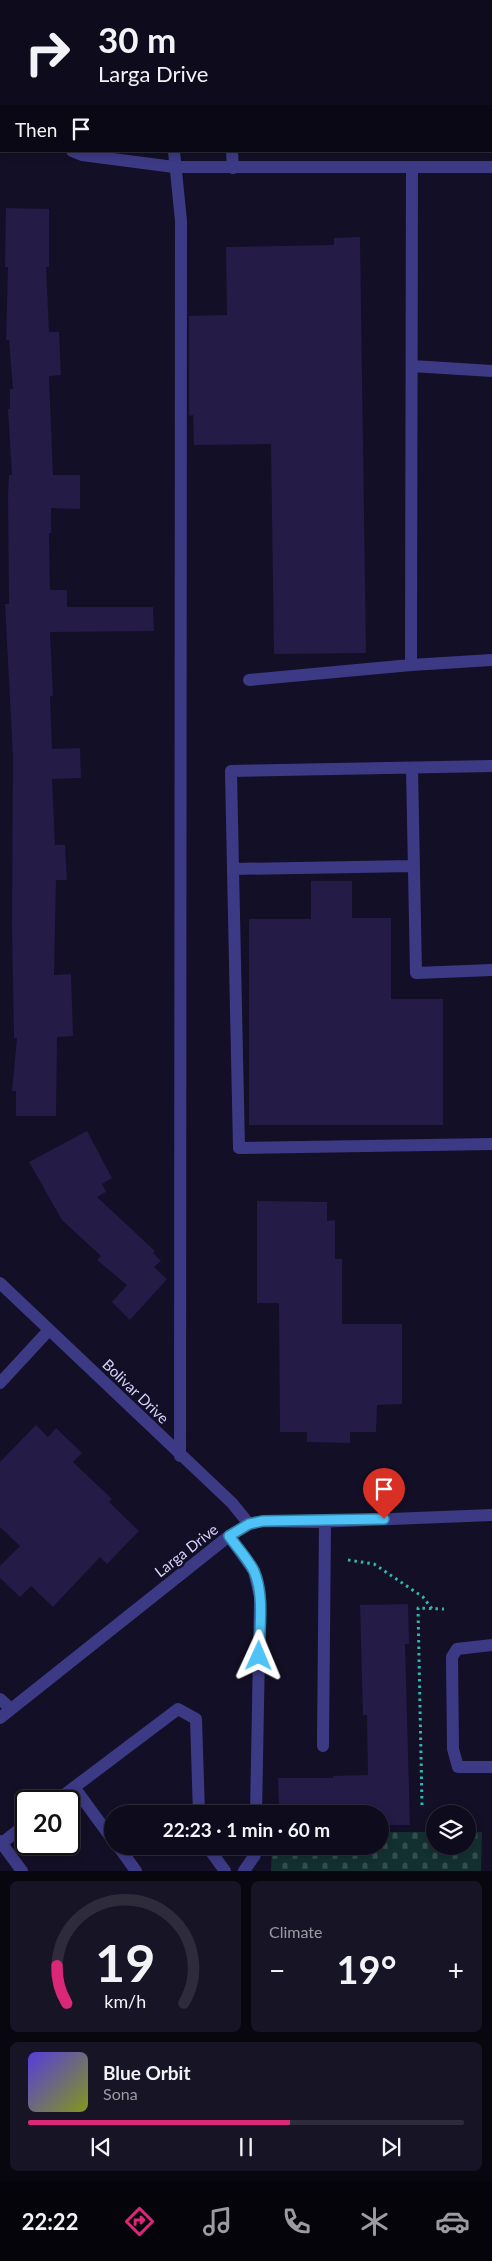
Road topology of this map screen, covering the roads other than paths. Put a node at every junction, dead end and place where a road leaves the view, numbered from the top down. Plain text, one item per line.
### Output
1 (74, 152) edge
2 (174, 152) edge
3 (232, 152) edge
4 (174, 167) junction
5 (492, 167) edge
6 (233, 168) junction
7 (412, 168) junction
8 (412, 366) junction
9 (492, 370) edge
10 (492, 660) edge
11 (411, 665) junction
12 (249, 680) dead end
13 (492, 766) edge
14 (412, 768) junction
15 (414, 866) junction
16 (233, 870) junction
17 (492, 970) edge
18 (492, 1144) edge
19 (0, 1283) edge
20 (49, 1330) junction
21 (0, 1383) edge
22 (180, 1456) junction
23 (492, 1515) edge
24 (325, 1521) junction
25 (249, 1524) junction
26 (229, 1536) junction
27 (492, 1645) edge
28 (0, 1699) edge
29 (11, 1709) junction
30 (0, 1718) edge
31 (323, 1746) dead end
32 (492, 1767) edge
33 (74, 1787) junction
34 (70, 1790) edge
35 (199, 1805) edge
36 (256, 1805) edge
37 (104, 1828) edge
38 (15, 1832) edge
39 (1, 1842) edge
40 (124, 1855) edge
41 (214, 1855) edge
42 (255, 1855) edge
43 (22, 1871) edge
44 (136, 1871) edge
45 (224, 1871) edge
46 (244, 1871) edge

1 - 4 street
2 - 4 street
3 - 6 street
4 - 6 street
4 - 22 street
5 - 7 street
6 - 7 street
7 - 8 street
8 - 9 street
8 - 11 street
10 - 11 street
11 - 12 street
13 - 14 street
14 - 15 street
14 - 16 street
15 - 16 street
15 - 17 street
16 - 18 street
19 - 20 street, Bolivar Drive
20 - 21 street
20 - 22 street, Bolivar Drive
22 - 25 street, Bolivar Drive
23 - 24 street, Larga Drive
24 - 25 street, Larga Drive
24 - 31 street
25 - 26 street, Larga Drive
26 - 29 street, Larga Drive
26 - 36 street
27 - 32 street
28 - 29 street
29 - 30 street, Larga Drive
33 - 34 street
33 - 35 street
33 - 37 street
38 - 39 street
39 - 43 street
40 - 44 street
41 - 45 street
42 - 46 street

